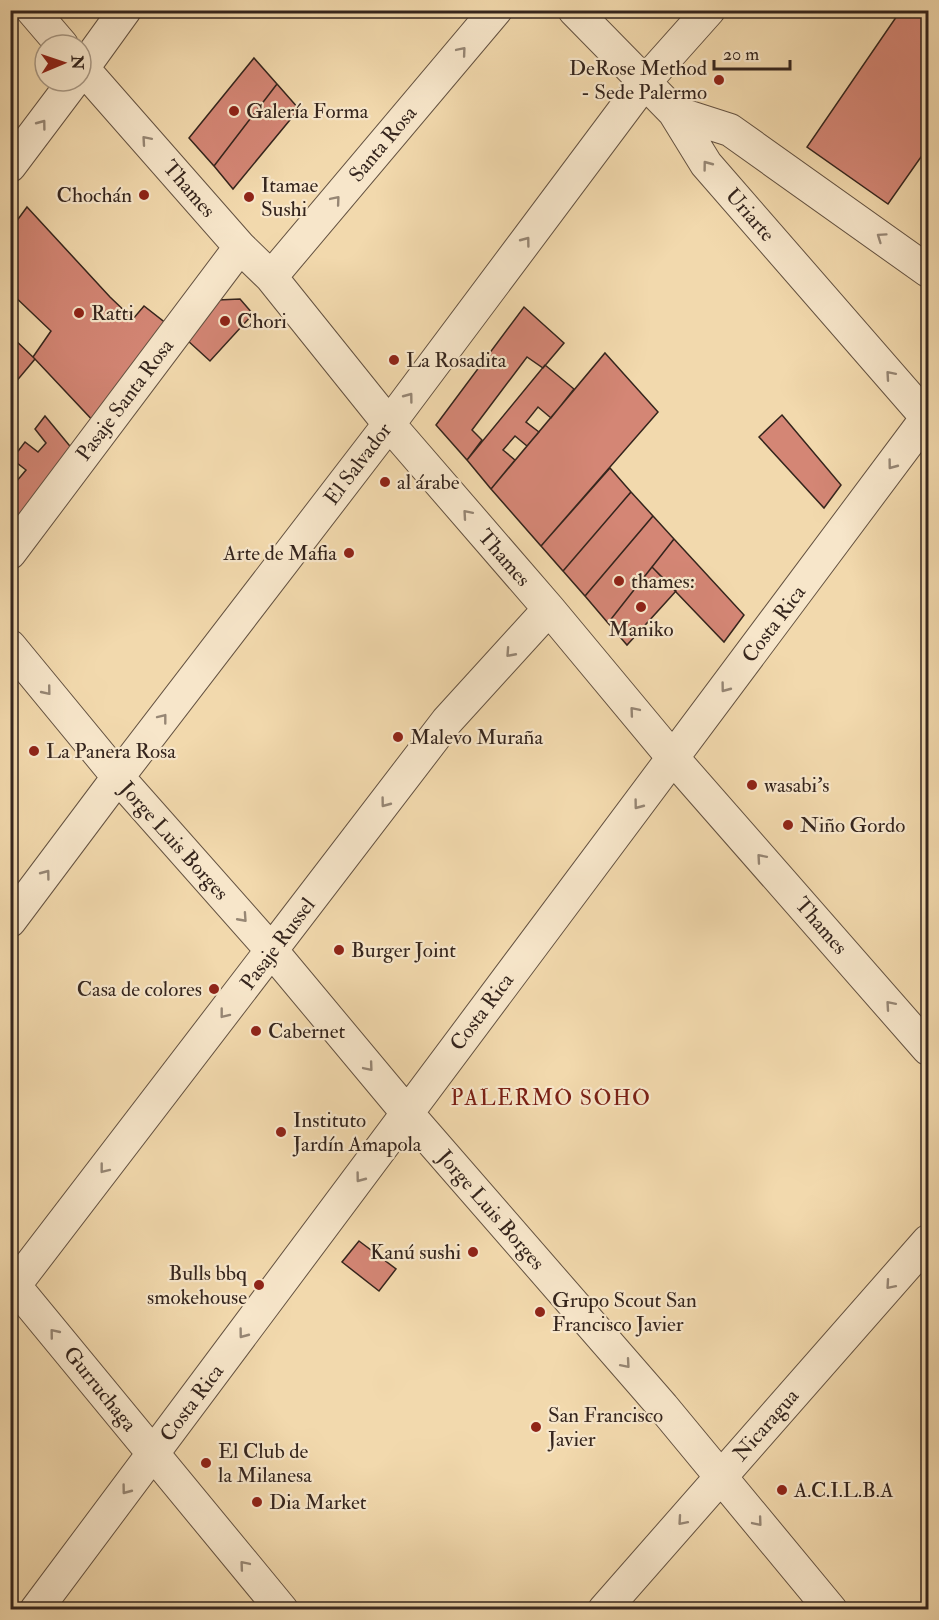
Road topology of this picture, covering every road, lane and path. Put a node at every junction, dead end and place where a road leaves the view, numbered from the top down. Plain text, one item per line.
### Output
1 (32, 10) edge
2 (125, 10) edge
3 (496, 10) edge
4 (574, 10) edge
5 (709, 10) edge
6 (52, 33) edge
7 (93, 54) edge
8 (644, 83) junction
9 (93, 86) edge
10 (64, 93) edge
11 (674, 112) junction
12 (10, 166) edge
13 (240, 247) junction
14 (928, 271) edge
15 (271, 277) junction
16 (928, 418) edge
17 (389, 424) junction
18 (10, 553) edge
19 (549, 609) junction
20 (10, 646) edge
21 (674, 758) junction
22 (118, 777) junction
23 (10, 921) edge
24 (272, 951) junction
25 (928, 1049) edge
26 (408, 1114) junction
27 (928, 1241) edge
28 (13, 1282) edge
29 (153, 1455) junction
30 (720, 1477) junction
31 (36, 1610) edge
32 (282, 1610) edge
33 (604, 1610) edge
34 (831, 1610) edge

1 - 6 street
2 - 7 street
15 -> 3 street, Santa Rosa
4 - 8 street, Uriarte
5 - 8 street, El Salvador
8 - 11 street, Uriarte
17 -> 8 street, El Salvador
13 -> 9 street, Thames
12 -> 10 street
14 -> 11 street
16 -> 11 street, Uriarte
13 - 15 street, Thames
13 - 18 street, Pasaje Santa Rosa
15 - 17 street, Thames
16 -> 21 street, Costa Rica
19 -> 17 street, Thames
22 -> 17 street, El Salvador
21 -> 19 street, Thames
19 -> 24 street, Pasaje Russel
20 -> 22 street, Jorge Luis Borges
25 -> 21 street, Thames
21 -> 26 street, Costa Rica
23 -> 22 street, El Salvador
22 -> 24 street, Jorge Luis Borges
24 -> 26 street, Jorge Luis Borges
24 -> 28 street, Pasaje Russel
26 -> 29 street, Costa Rica
26 -> 30 street, Jorge Luis Borges
27 -> 30 street, Nicaragua
29 -> 28 street, Gurruchaga
29 -> 31 street, Costa Rica
32 -> 29 street, Gurruchaga
30 -> 33 street, Nicaragua
30 -> 34 street, Jorge Luis Borges

